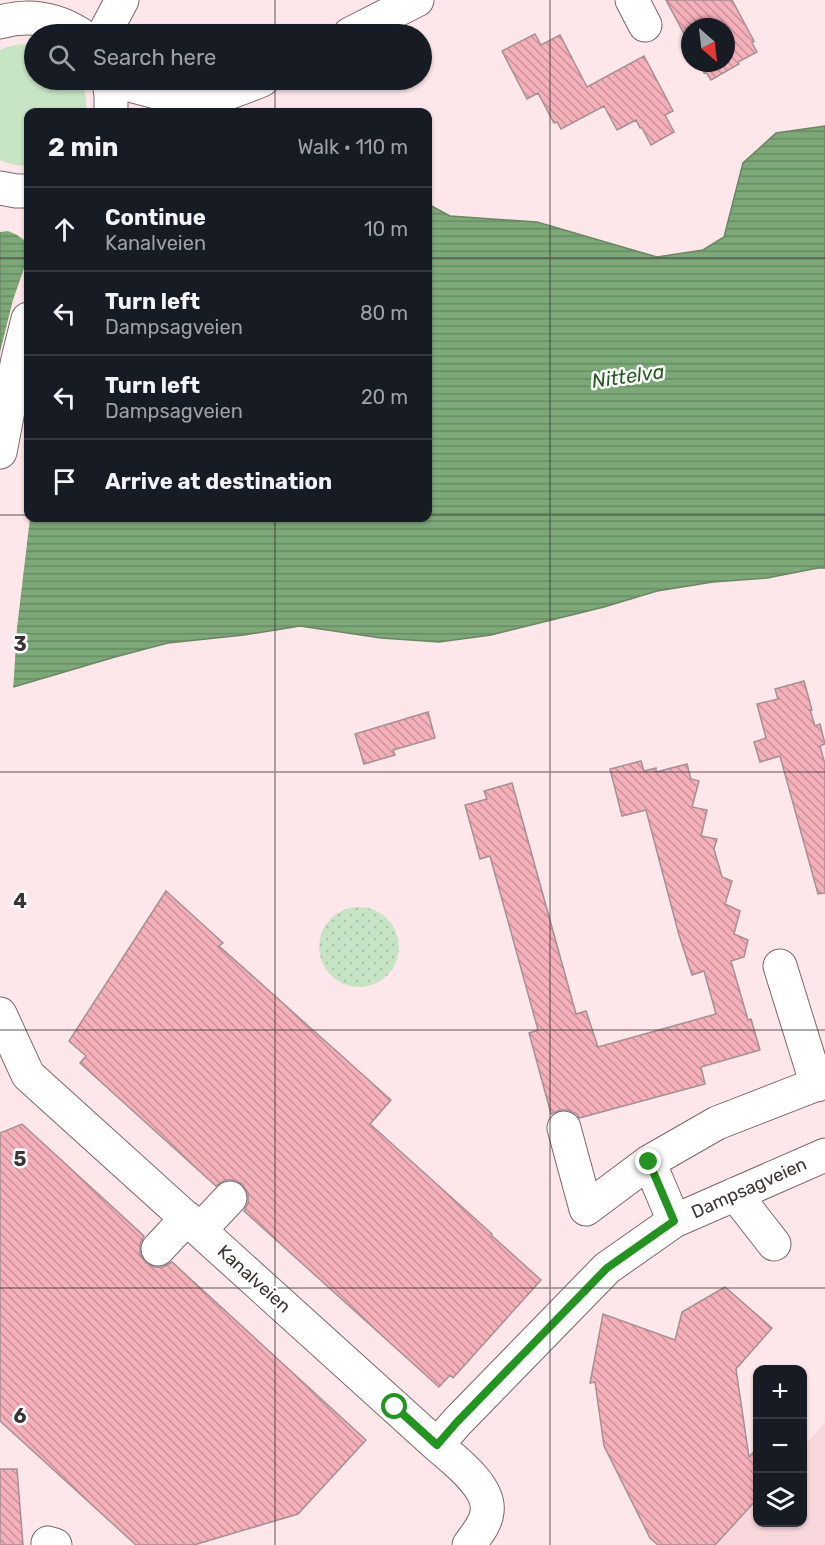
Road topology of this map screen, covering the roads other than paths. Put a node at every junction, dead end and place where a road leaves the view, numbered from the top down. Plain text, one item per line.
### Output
1 (122, 0) edge
2 (417, 0) edge
3 (22, 13) edge
4 (60, 24) edge
5 (109, 24) edge
6 (370, 24) edge
7 (111, 90) edge
8 (148, 90) edge
9 (237, 90) edge
10 (190, 107) edge
11 (111, 108) edge
12 (0, 188) edge
13 (24, 191) edge
14 (24, 335) edge
15 (0, 452) edge
16 (780, 966) dead end
17 (0, 1014) edge
18 (14, 1070) edge
19 (821, 1083) edge
20 (564, 1128) dead end
21 (825, 1155) edge
22 (649, 1162) junction
23 (735, 1194) junction
24 (230, 1198) dead end
25 (674, 1221) junction
26 (193, 1224) junction
27 (774, 1244) dead end
28 (158, 1249) dead end
29 (437, 1445) junction
30 (469, 1545) edge

1 - 5 main road
2 - 6 main road
3 - 4 main road
7 - 11 main road
8 - 10 main road
9 - 10 main road
12 - 13 main road
14 - 15 main road
16 - 19 main road
17 - 18 main road, Kanalveien
18 - 26 main road, Kanalveien
19 - 22 main road
20 - 22 main road
21 - 23 main road, Dampsagveien
22 - 25 main road, Dampsagveien
23 - 25 main road, Dampsagveien
23 - 27 main road
24 - 26 main road
25 - 29 main road, Dampsagveien
26 - 28 main road
26 - 29 main road, Kanalveien
29 - 30 main road, Kanalveien

